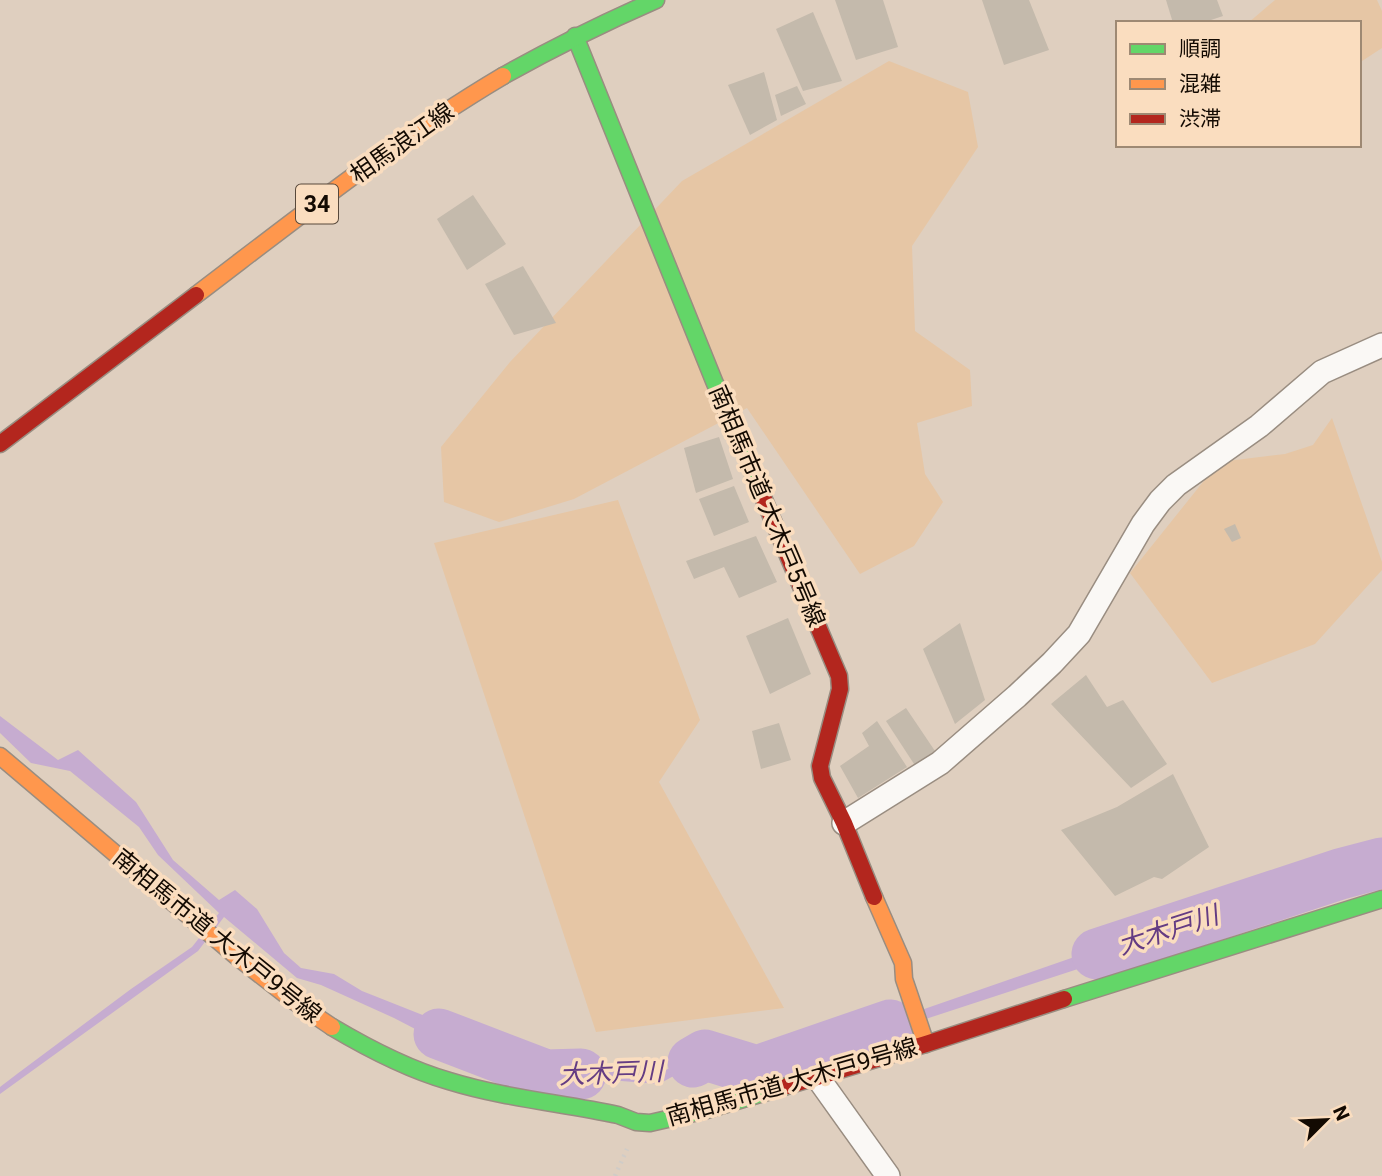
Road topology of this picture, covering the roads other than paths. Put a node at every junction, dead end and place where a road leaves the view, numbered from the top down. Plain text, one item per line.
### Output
1 (656, 0) edge
2 (575, 36) junction
3 (1382, 345) edge
4 (0, 444) edge
5 (0, 756) edge
6 (844, 823) junction
7 (1382, 898) edge
8 (926, 1044) junction
9 (818, 1078) junction
10 (888, 1176) edge

1 - 2 street, 相馬浪江線 / 34
2 - 4 street, 相馬浪江線 / 34
2 - 6 street, 南相馬市道 大木戸5号線
3 - 6 street
5 - 9 street, 南相馬市道 大木戸9号線
6 - 8 street, 南相馬市道 大木戸5号線
7 - 8 street, 南相馬市道 大木戸9号線
8 - 9 street, 南相馬市道 大木戸9号線
9 - 10 street

